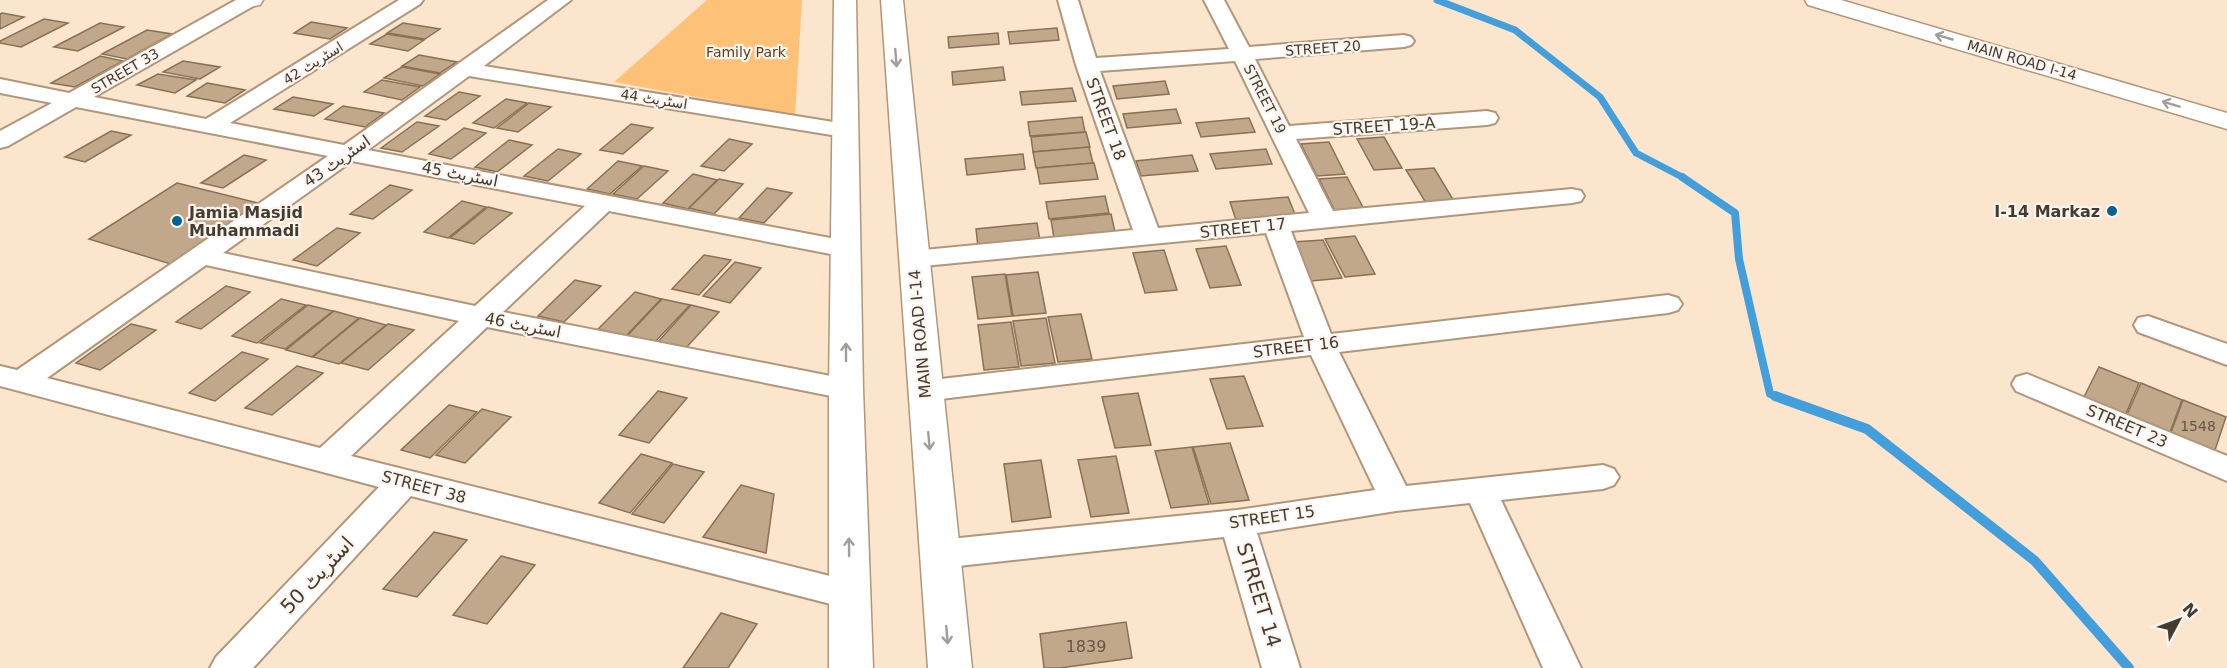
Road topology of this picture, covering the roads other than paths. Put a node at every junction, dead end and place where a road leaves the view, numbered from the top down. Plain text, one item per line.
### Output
1 (250, 0) edge
2 (413, 0) edge
3 (561, 0) edge
4 (845, 0) edge
5 (891, 0) edge
6 (1068, 0) edge
7 (1214, 0) edge
8 (1816, 0) edge
9 (1883, 0) edge
10 (1404, 41) dead end
11 (1242, 54) junction
12 (1087, 65) junction
13 (465, 69) junction
14 (0, 86) edge
15 (74, 100) junction
16 (2227, 100) edge
17 (1487, 118) dead end
18 (2227, 121) edge
19 (212, 125) junction
20 (844, 130) junction
21 (1282, 133) junction
22 (0, 141) edge
23 (348, 153) junction
24 (1572, 196) dead end
25 (604, 202) junction
26 (1325, 220) junction
27 (1276, 225) junction
28 (1148, 237) junction
29 (846, 249) junction
30 (201, 256) junction
31 (913, 259) junction
32 (1668, 304) dead end
33 (483, 317) junction
34 (2148, 325) dead end
35 (1321, 345) junction
36 (2227, 355) edge
37 (11, 378) edge
38 (2027, 384) dead end
39 (846, 389) junction
40 (924, 391) junction
41 (326, 460) junction
42 (2227, 469) edge
43 (1603, 477) dead end
44 (404, 482) junction
45 (1480, 489) junction
46 (1396, 499) junction
47 (1237, 523) junction
48 (940, 554) junction
49 (850, 595) junction
50 (229, 668) edge
51 (851, 668) edge
52 (950, 668) edge
53 (1281, 668) edge
54 (1562, 668) edge

1 - 15 street, STREET 33
2 - 19 street, اسٹریٹ 42
3 - 13 street, اسٹریٹ 43
4 - 20 main road
5 -> 31 main road, MAIN ROAD I-14
6 - 12 street, STREET 18
7 - 11 street
18 -> 8 main road, MAIN ROAD I-14
9 - 16 main road, MAIN ROAD I-14
10 - 11 street, STREET 20
11 - 12 street, STREET 19
11 - 21 street, STREET 19
12 - 28 street, STREET 18
13 - 20 street, اسٹریٹ 44
13 - 23 street, اسٹریٹ 43
14 - 15 street, اسٹریٹ 45
15 - 19 street, اسٹریٹ 45
15 - 22 street, STREET 33
17 - 21 street, STREET 19-A
19 - 23 street, اسٹریٹ 45
20 - 29 main road
21 - 26 street, STREET 19
23 - 25 street, اسٹریٹ 45
23 - 30 street, اسٹریٹ 43
24 - 26 street, STREET 17
25 - 29 street, اسٹریٹ 45
25 - 33 street
26 - 27 street, STREET 17
27 - 28 street, STREET 17
27 - 35 street
28 - 31 street, STREET 17
39 -> 29 main road
30 - 33 street, اسٹریٹ 46
30 - 37 street, اسٹریٹ 43
31 - 40 main road, MAIN ROAD I-14
32 - 35 street, STREET 16
33 - 39 street, اسٹریٹ 46
33 - 41 street
34 - 36 street
35 - 40 street, STREET 16
35 - 46 street
37 - 41 street, STREET 38
38 - 42 street, STREET 23
49 -> 39 main road
40 -> 48 main road, MAIN ROAD I-14
41 - 44 street, STREET 38
43 - 45 street, STREET 15
44 - 49 street, STREET 38
44 - 50 street, اسٹریٹ 50
45 - 46 street, STREET 15
45 - 54 street
46 - 47 street, STREET 15
47 - 48 street, STREET 15
47 - 53 street, STREET 14
48 -> 52 main road, MAIN ROAD I-14
49 - 51 main road

